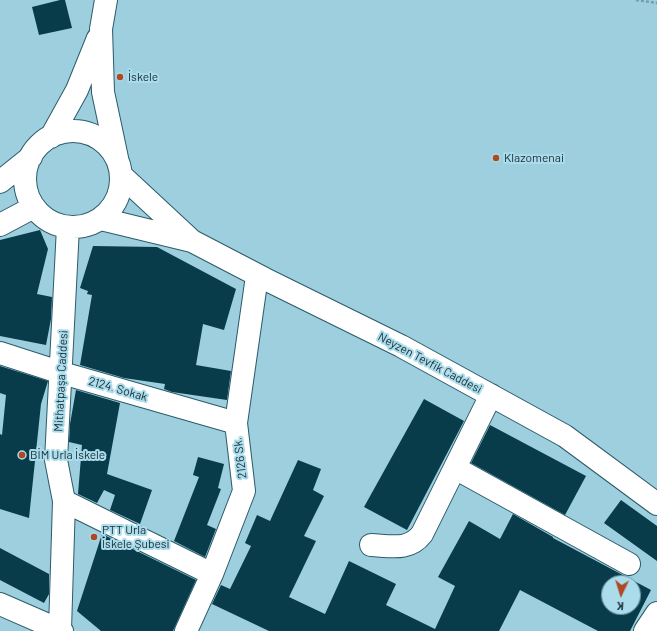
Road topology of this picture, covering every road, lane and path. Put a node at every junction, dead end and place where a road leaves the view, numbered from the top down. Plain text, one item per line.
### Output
1 (106, 0) edge
2 (636, 0) edge
3 (657, 4) edge
4 (101, 29) junction
5 (51, 137) junction
6 (31, 157) junction
7 (119, 167) junction
8 (0, 182) edge
9 (34, 207) junction
10 (101, 219) junction
11 (0, 224) edge
12 (68, 227) junction
13 (192, 241) junction
14 (258, 276) junction
15 (0, 353) edge
16 (62, 373) junction
17 (491, 395) junction
18 (236, 423) junction
19 (455, 468) junction
20 (64, 501) junction
21 (657, 504) edge
22 (371, 545) dead end
23 (629, 564) dead end
24 (212, 574) junction
25 (0, 604) edge
26 (657, 613) edge
27 (61, 631) edge
28 (186, 631) edge
29 (645, 631) edge

1 - 4 street
2 - 3 path
4 - 5 street
4 - 7 street
5 - 6 street
5 - 7 street
6 - 8 street
6 - 9 street
7 - 10 street
7 - 13 street
9 - 11 street
9 - 12 street
10 - 12 street
10 - 13 street
12 - 16 street, Mithatpaşa Caddesi
13 - 14 street, Neyzen Tevfik Caddesi
14 - 17 street, Neyzen Tevfik Caddesi
14 - 18 street, 2126 Sk.
15 - 16 street, 2124. Sokak
16 - 18 street, 2124. Sokak
16 - 20 street, Mithatpaşa Caddesi
17 - 19 street
17 - 21 street, Neyzen Tevfik Caddesi
18 - 24 street, 2126 Sk.
19 - 22 street
19 - 23 street
20 - 24 street
20 - 27 street, Mithatpaşa Caddesi
24 - 28 street, 2126 Sk.
25 - 27 street
26 - 29 street

